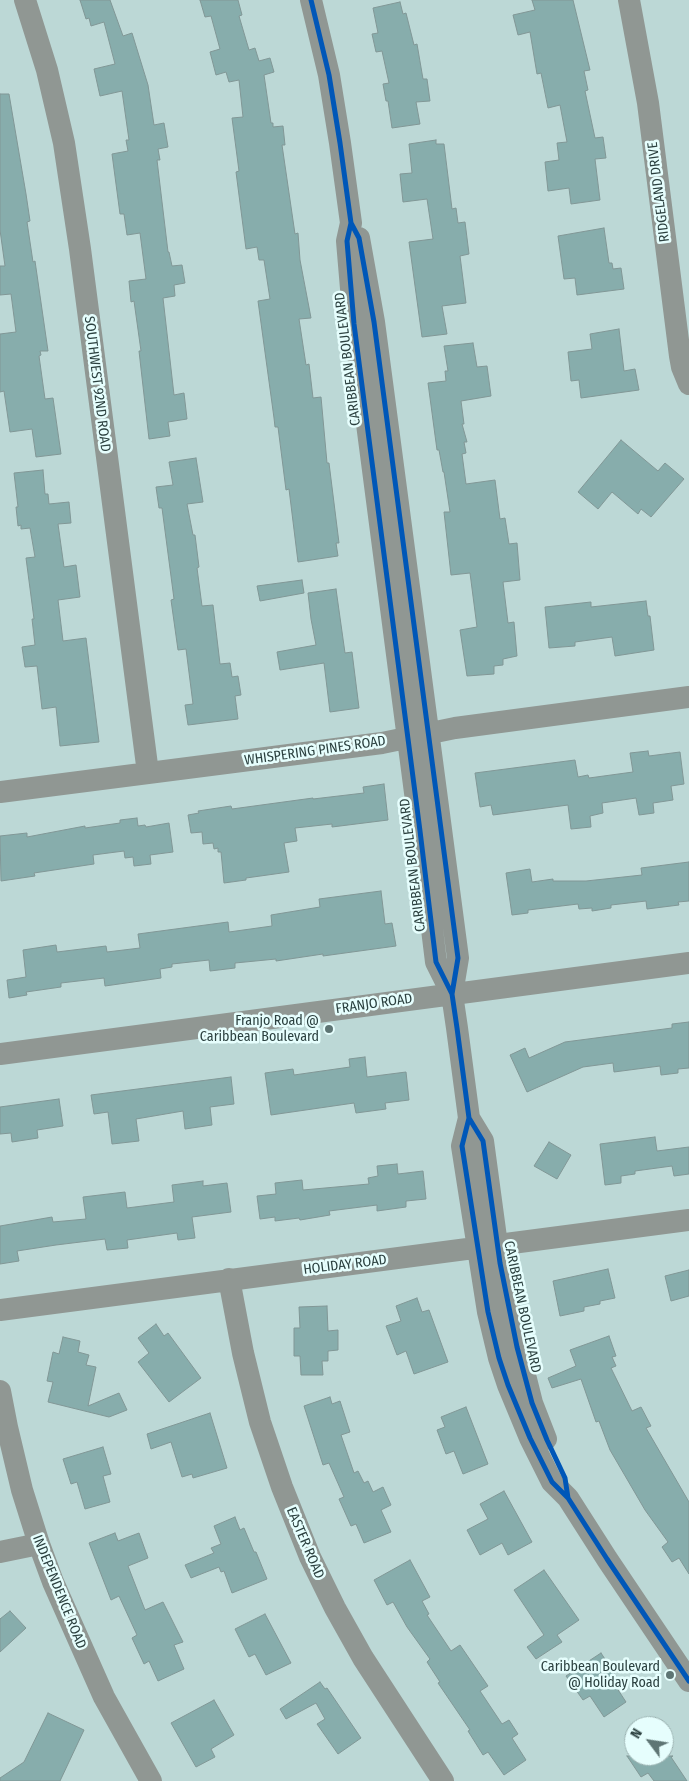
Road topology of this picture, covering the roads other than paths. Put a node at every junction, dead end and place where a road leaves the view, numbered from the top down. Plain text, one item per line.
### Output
1 (25, 0) edge
2 (311, 0) edge
3 (629, 0) edge
4 (689, 384) edge
5 (689, 698) edge
6 (418, 736) junction
7 (148, 773) junction
8 (0, 792) edge
9 (689, 963) edge
10 (452, 994) junction
11 (0, 1054) edge
12 (689, 1220) edge
13 (487, 1246) junction
14 (229, 1279) junction
15 (0, 1310) edge
16 (0, 1391) edge
17 (39, 1544) junction
18 (0, 1552) edge
19 (689, 1681) edge
20 (149, 1780) edge
21 (444, 1781) edge

1 - 7 street, SOUTHWEST 92ND ROAD
2 - 6 street, CARIBBEAN BOULEVARD
3 - 4 street, RIDGELAND DRIVE
5 - 6 street, WHISPERING PINES ROAD
6 - 7 street, WHISPERING PINES ROAD
6 - 10 street, CARIBBEAN BOULEVARD
7 - 8 street, WHISPERING PINES ROAD
9 - 10 street, FRANJO ROAD
10 - 11 street, FRANJO ROAD
10 - 13 street, CARIBBEAN BOULEVARD
12 - 13 street, HOLIDAY ROAD
13 - 14 street, HOLIDAY ROAD
13 - 19 street, CARIBBEAN BOULEVARD
14 - 15 street, HOLIDAY ROAD
14 - 21 street, EASTER ROAD
16 - 17 street, INDEPENDENCE ROAD
17 - 18 street
17 - 20 street, INDEPENDENCE ROAD

